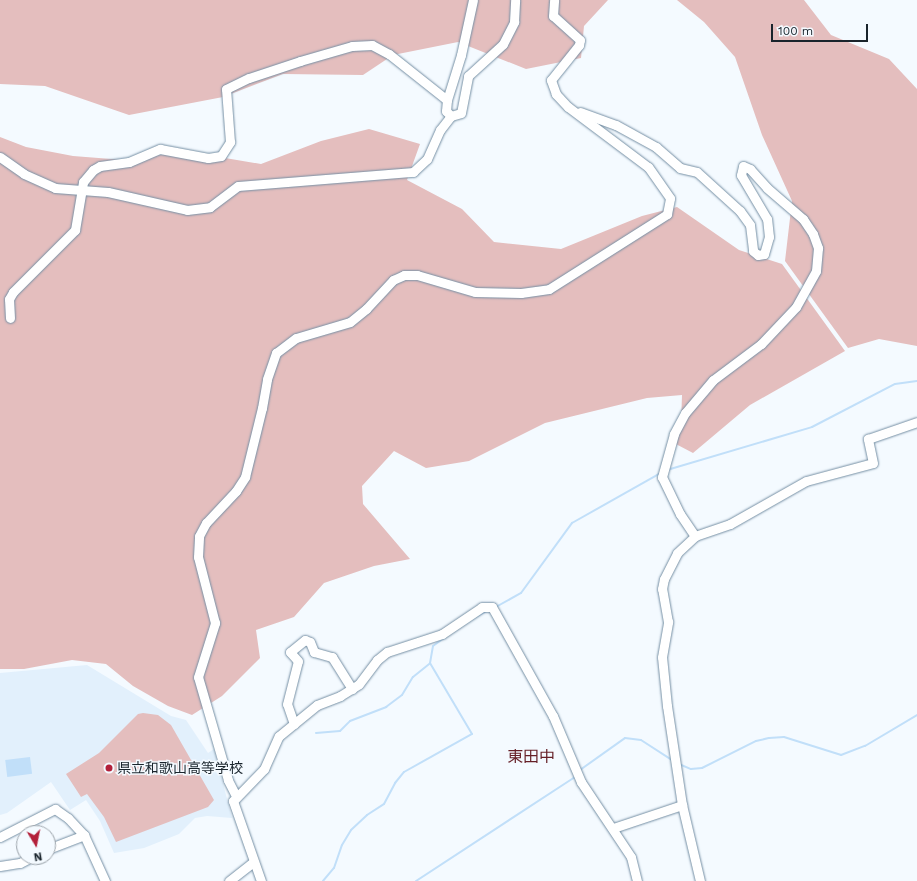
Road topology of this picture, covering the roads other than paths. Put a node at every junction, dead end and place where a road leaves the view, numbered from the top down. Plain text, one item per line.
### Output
1 (473, 0) edge
2 (515, 0) edge
3 (554, 0) edge
4 (447, 100) junction
5 (568, 108) junction
6 (451, 116) junction
7 (0, 158) edge
8 (82, 190) junction
9 (10, 318) dead end
10 (917, 422) edge
11 (695, 536) junction
12 (352, 689) junction
13 (294, 724) junction
14 (236, 796) junction
15 (682, 805) junction
16 (613, 828) junction
17 (84, 835) junction
18 (0, 836) edge
19 (56, 846) edge
20 (253, 862) junction
21 (16, 864) edge
22 (0, 866) edge
23 (105, 881) edge
24 (229, 881) edge
25 (261, 881) edge
26 (637, 881) edge
27 (700, 881) edge

1 - 4 street
2 - 6 street
3 - 5 street
4 - 6 street
4 - 8 street
5 - 11 street
5 - 14 street
6 - 8 street
7 - 8 street
8 - 9 street
10 - 11 street
11 - 15 street
12 - 13 street
12 - 13 street
12 - 16 street
13 - 14 street
14 - 20 street
15 - 16 street
15 - 27 street
16 - 26 street
17 - 18 street
17 - 19 street
17 - 23 street
20 - 24 street
20 - 25 street
21 - 22 street

